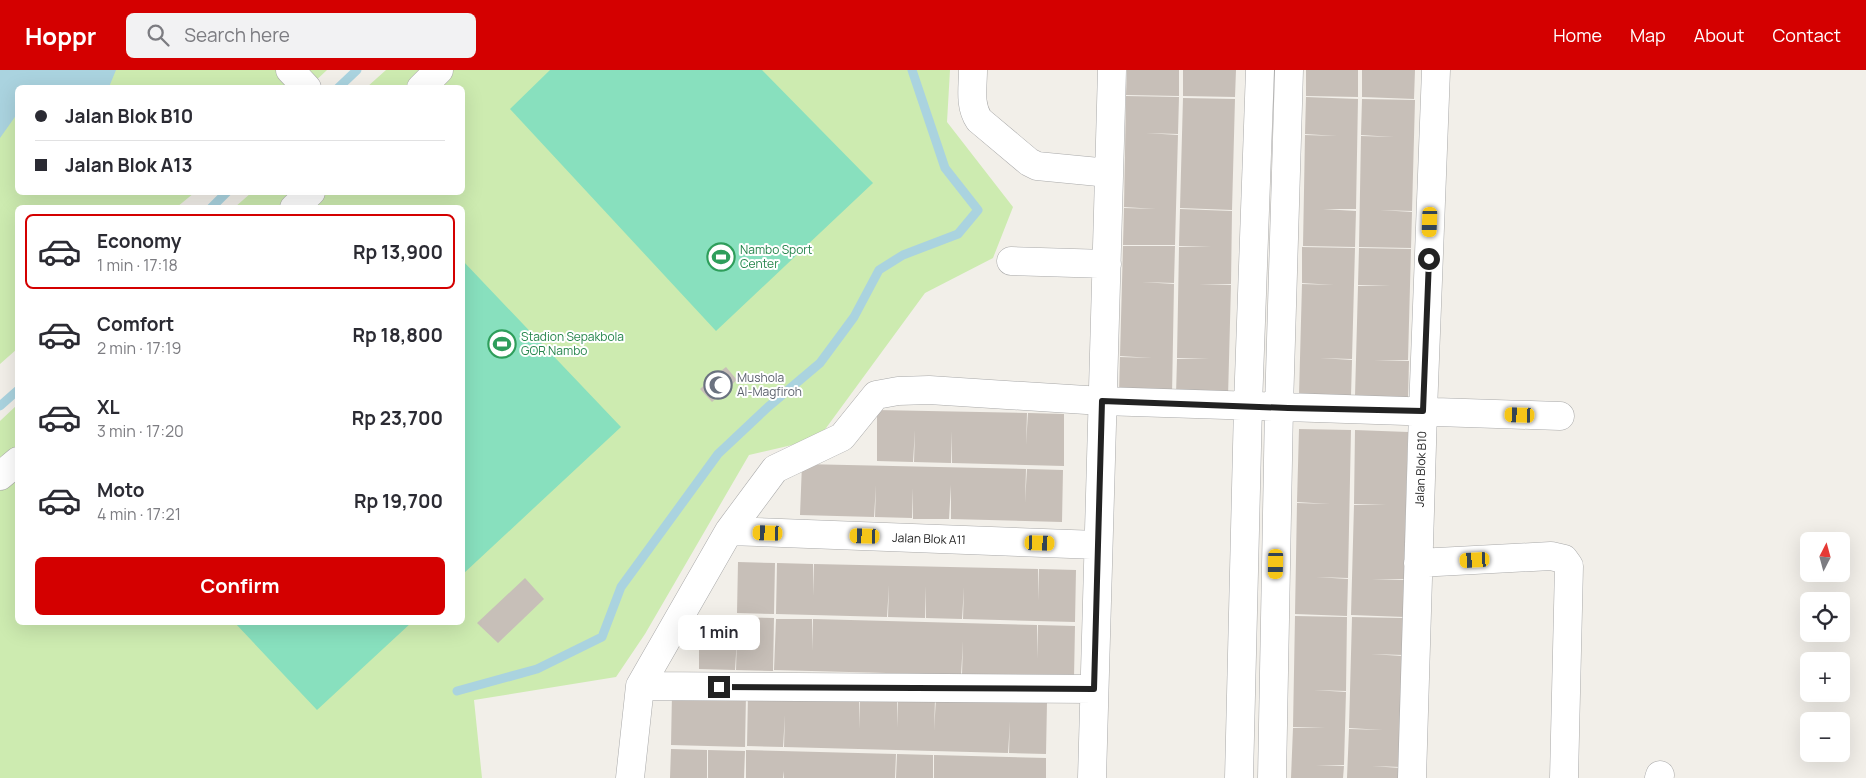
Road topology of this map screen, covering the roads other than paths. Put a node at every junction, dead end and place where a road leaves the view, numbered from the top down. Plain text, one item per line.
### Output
1 (290, 70) edge
2 (439, 70) edge
3 (973, 70) edge
4 (1112, 70) edge
5 (1260, 70) edge
6 (1289, 70) edge
7 (1436, 70) edge
8 (304, 85) edge
9 (424, 85) edge
10 (1109, 173) junction
11 (308, 195) edge
12 (297, 205) edge
13 (1011, 261) dead end
14 (1107, 264) junction
15 (1102, 401) junction
16 (1248, 406) junction
17 (1279, 408) junction
18 (1423, 411) junction
19 (1560, 416) dead end
20 (15, 464) edge
21 (0, 476) edge
22 (729, 531) junction
23 (1098, 545) junction
24 (1418, 563) junction
25 (640, 686) junction
26 (1094, 689) junction
27 (630, 778) edge
28 (1092, 778) edge
29 (1239, 778) edge
30 (1272, 778) edge
31 (1412, 778) edge
32 (1564, 778) edge

1 - 8 street
2 - 9 street
3 - 10 street
4 - 10 street
5 - 16 street
6 - 17 street
7 - 18 street, Jalan Blok B10
10 - 14 street
11 - 12 street
13 - 14 street
14 - 15 street
15 - 16 street
15 - 22 street
15 - 23 street
16 - 17 street
16 - 29 street
17 - 18 street
17 - 30 street
18 - 19 street
18 - 24 street, Jalan Blok B10
20 - 21 street
22 - 23 street, Jalan Blok A11
22 - 25 street
23 - 26 street
24 - 31 street, Jalan Blok B10
24 - 32 street
25 - 26 street
25 - 27 street
26 - 28 street

